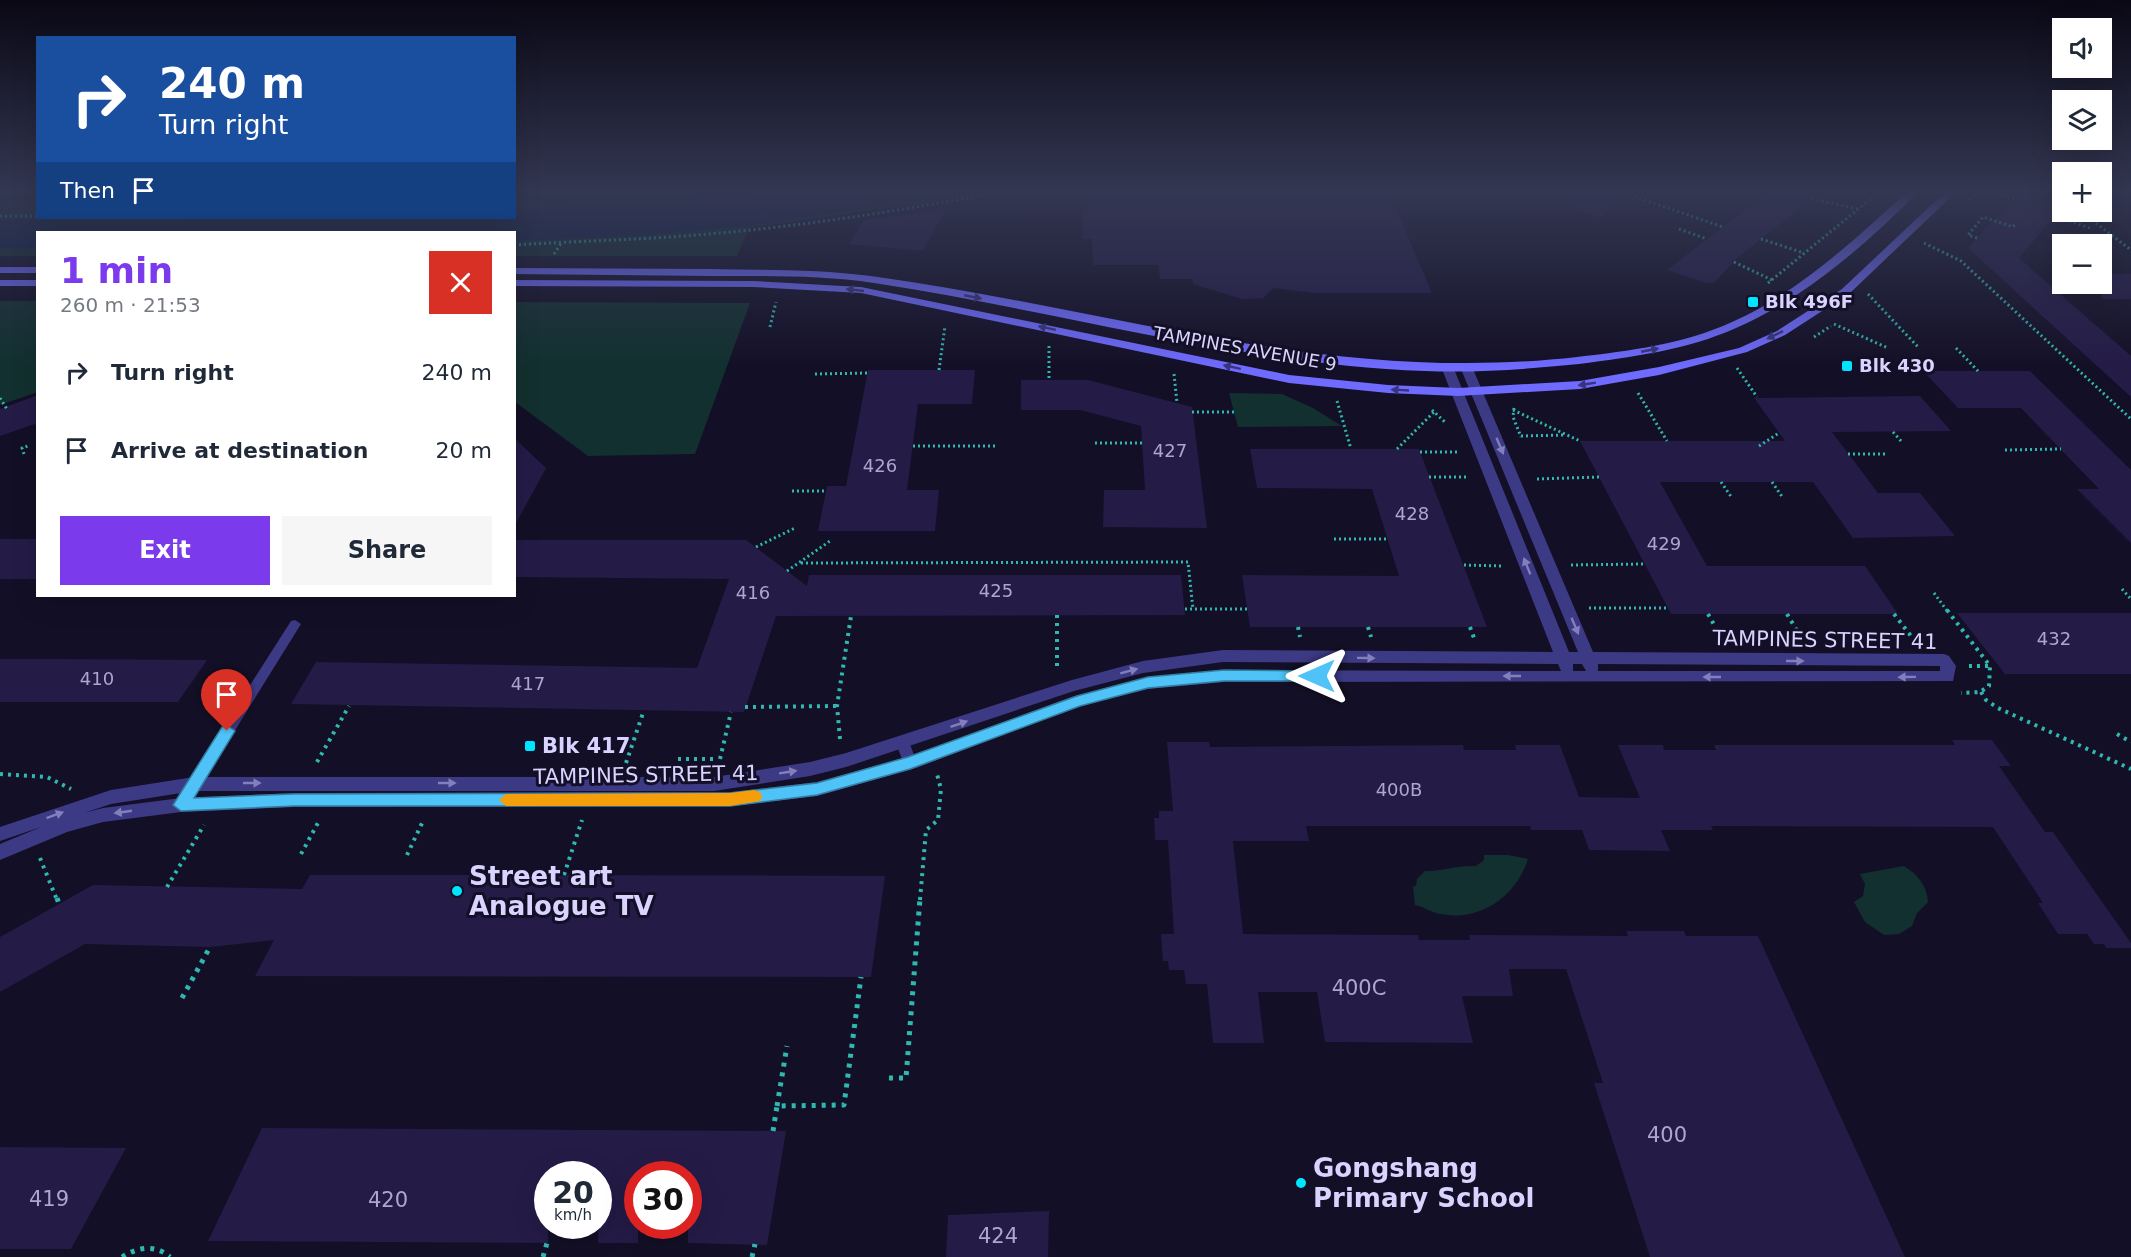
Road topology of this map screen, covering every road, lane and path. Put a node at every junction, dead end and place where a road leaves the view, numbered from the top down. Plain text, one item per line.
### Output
1 (1794, 251) edge
2 (1808, 251) edge
3 (1844, 251) edge
4 (1889, 251) edge
5 (1939, 251) edge
6 (1804, 254) junction
7 (1734, 262) dead end
8 (0, 270) edge
9 (36, 270) edge
10 (516, 271) edge
11 (1772, 280) junction
12 (36, 283) edge
13 (516, 283) edge
14 (0, 284) edge
15 (1761, 288) dead end
16 (1868, 294) dead end
17 (772, 297) dead end
18 (946, 322) dead end
19 (1834, 324) dead end
20 (770, 327) dead end
21 (1049, 342) dead end
22 (1888, 348) dead end
23 (1919, 348) dead end
24 (1956, 348) dead end
25 (1173, 367) dead end
26 (1736, 368) dead end
27 (1906, 368) dead end
28 (1448, 369) junction
29 (1467, 369) junction
30 (939, 370) dead end
31 (1929, 371) dead end
32 (1978, 371) dead end
33 (867, 373) dead end
34 (815, 374) dead end
35 (1049, 380) dead end
36 (1636, 390) dead end
37 (1458, 392) junction
38 (1477, 392) junction
39 (1335, 395) dead end
40 (0, 398) edge
41 (1757, 398) dead end
42 (1177, 404) dead end
43 (7, 409) dead end
44 (1512, 410) dead end
45 (1192, 412) dead end
46 (1234, 412) dead end
47 (2131, 418) edge
48 (1449, 432) dead end
49 (1893, 432) dead end
50 (1779, 433) dead end
51 (1566, 435) junction
52 (1521, 436) dead end
53 (1580, 441) dead end
54 (1667, 441) dead end
55 (1453, 442) dead end
56 (1902, 442) dead end
57 (1095, 443) dead end
58 (1142, 443) dead end
59 (28, 446) dead end
60 (913, 446) dead end
61 (995, 446) dead end
62 (1760, 446) dead end
63 (1351, 449) dead end
64 (1397, 449) dead end
65 (2061, 449) dead end
66 (2005, 450) dead end
67 (1420, 452) dead end
68 (1457, 452) junction
69 (24, 454) dead end
70 (1848, 454) dead end
71 (1886, 454) dead end
72 (1461, 460) dead end
73 (1464, 468) dead end
74 (1429, 477) dead end
75 (1468, 477) junction
76 (1599, 477) dead end
77 (1537, 478) dead end
78 (1721, 482) dead end
79 (1772, 482) dead end
80 (1472, 487) dead end
81 (792, 491) dead end
82 (826, 491) dead end
83 (1732, 498) dead end
84 (1783, 498) dead end
85 (795, 528) dead end
86 (1388, 539) dead end
87 (1334, 540) dead end
88 (830, 541) dead end
89 (756, 547) dead end
90 (1500, 556) dead end
91 (801, 562) junction
92 (1645, 564) dead end
93 (1464, 565) dead end
94 (1550, 565) junction
95 (1504, 566) junction
96 (788, 571) dead end
97 (1509, 576) dead end
98 (2122, 589) dead end
99 (1934, 593) dead end
100 (2131, 599) edge
101 (1567, 608) junction
102 (1667, 608) dead end
103 (1185, 609) dead end
104 (1194, 609) junction
105 (1247, 609) dead end
106 (1057, 615) dead end
107 (851, 616) dead end
108 (295, 624) dead end
109 (1564, 660) junction
110 (1589, 660) junction
111 (1068, 668) dead end
112 (1057, 672) junction
113 (1048, 674) dead end
114 (1571, 676) junction
115 (1596, 676) junction
116 (1980, 692) junction
117 (1075, 693) junction
118 (1949, 693) dead end
119 (349, 706) dead end
120 (837, 706) junction
121 (745, 707) dead end
122 (644, 710) dead end
123 (731, 712) dead end
124 (2117, 734) dead end
125 (851, 735) dead end
126 (840, 739) junction
127 (831, 742) dead end
128 (2131, 742) edge
129 (903, 743) junction
130 (731, 758) dead end
131 (674, 759) dead end
132 (720, 759) junction
133 (616, 760) dead end
134 (627, 760) junction
135 (639, 760) dead end
136 (846, 760) junction
137 (307, 762) dead end
138 (317, 762) junction
139 (328, 762) dead end
140 (910, 763) junction
141 (936, 768) dead end
142 (2131, 769) edge
143 (0, 774) edge
144 (304, 783) junction
145 (194, 784) junction
146 (620, 784) junction
147 (714, 784) junction
148 (63, 796) dead end
149 (181, 805) junction
150 (308, 820) dead end
151 (320, 820) junction
152 (331, 820) dead end
153 (571, 820) dead end
154 (582, 820) junction
155 (593, 820) dead end
156 (207, 821) dead end
157 (411, 821) dead end
158 (423, 821) junction
159 (434, 821) dead end
160 (0, 834) edge
161 (0, 852) edge
162 (38, 854) dead end
163 (301, 854) dead end
164 (407, 855) dead end
165 (564, 875) dead end
166 (167, 886) dead end
167 (59, 904) dead end
168 (210, 947) dead end
169 (861, 977) dead end
170 (182, 998) dead end
171 (787, 1046) dead end
172 (889, 1078) dead end
173 (777, 1106) junction
174 (773, 1131) dead end
175 (547, 1243) dead end
176 (754, 1244) dead end
177 (122, 1257) edge
178 (170, 1257) edge
179 (543, 1257) edge
180 (752, 1257) edge

1 - 6 path
2 - 6 path
29 -> 3 main road, TAMPINES AVENUE 9
4 -> 38 main road, TAMPINES AVENUE 9
5 - 47 path
6 - 11 path
7 - 11 path
8 - 9 main road
10 -> 28 main road, TAMPINES AVENUE 9
11 - 15 path
12 - 14 main road
37 -> 13 main road, TAMPINES AVENUE 9
16 - 23 path
17 - 20 path
18 - 30 path
19 - 22 path
21 - 35 path
24 - 32 path
25 - 42 path
26 - 41 path
27 - 31 path
28 - 29 main road, TAMPINES AVENUE 9
28 - 37 street
29 - 38 street
33 - 34 path
36 - 54 path
37 - 38 main road, TAMPINES AVENUE 9
109 -> 37 street
38 -> 94 street
39 - 63 path
40 - 43 path
44 - 51 path
45 - 46 path
48 - 64 path
49 - 56 path
50 - 62 path
51 - 52 path
51 - 53 path
55 - 68 path
57 - 58 path
59 - 69 path
60 - 61 path
65 - 66 path
67 - 68 path
68 - 72 path
70 - 71 path
73 - 75 path
74 - 75 path
75 - 80 path
76 - 77 path
78 - 83 path
79 - 84 path
81 - 82 path
85 - 89 path
86 - 87 path
88 - 91 path
90 - 95 path
91 - 96 path
91 - 104 path
92 - 94 path
93 - 95 path
94 - 101 street
95 - 97 path
98 - 100 path
99 - 116 path
101 - 102 path
101 -> 110 street
103 - 104 path
104 - 105 path
106 - 112 path
107 - 120 path
108 - 145 lane
109 - 110 street, TAMPINES STREET 41
109 - 114 street
117 -> 109 street, TAMPINES STREET 41
110 - 115 street
110 -> 115 street, TAMPINES STREET 41
111 - 112 path
112 - 113 path
114 - 115 street, TAMPINES STREET 41
114 -> 117 street, TAMPINES STREET 41
116 - 118 path
116 - 142 path
129 -> 117 street, TAMPINES STREET 41
117 - 140 street, TAMPINES STREET 41
119 - 138 path
120 - 121 path
120 - 126 path
122 - 134 path
123 - 132 path
124 - 128 path
125 - 126 path
126 - 127 path
126 - 136 path
129 - 136 street, TAMPINES STREET 41
129 - 140 lane
130 - 132 path
131 - 132 path
132 - 147 path
133 - 134 path
134 - 135 path
134 - 146 path
147 -> 136 street, TAMPINES STREET 41
137 - 138 path
138 - 139 path
138 - 144 path
140 - 149 street, TAMPINES STREET 41
141 - 172 path
143 - 148 path
145 -> 144 street, TAMPINES STREET 41
144 -> 146 street, TAMPINES STREET 41
145 - 149 lane
160 -> 145 street, TAMPINES STREET 41
146 - 147 street, TAMPINES STREET 41
149 -> 161 street, TAMPINES STREET 41
150 - 151 path
151 - 152 path
151 - 163 path
153 - 154 path
154 - 155 path
154 - 165 path
156 - 166 path
157 - 158 path
158 - 159 path
158 - 164 path
162 - 167 path
168 - 170 path
169 - 173 path
171 - 173 path
173 - 174 path
175 - 179 path
176 - 180 path
177 - 178 path

